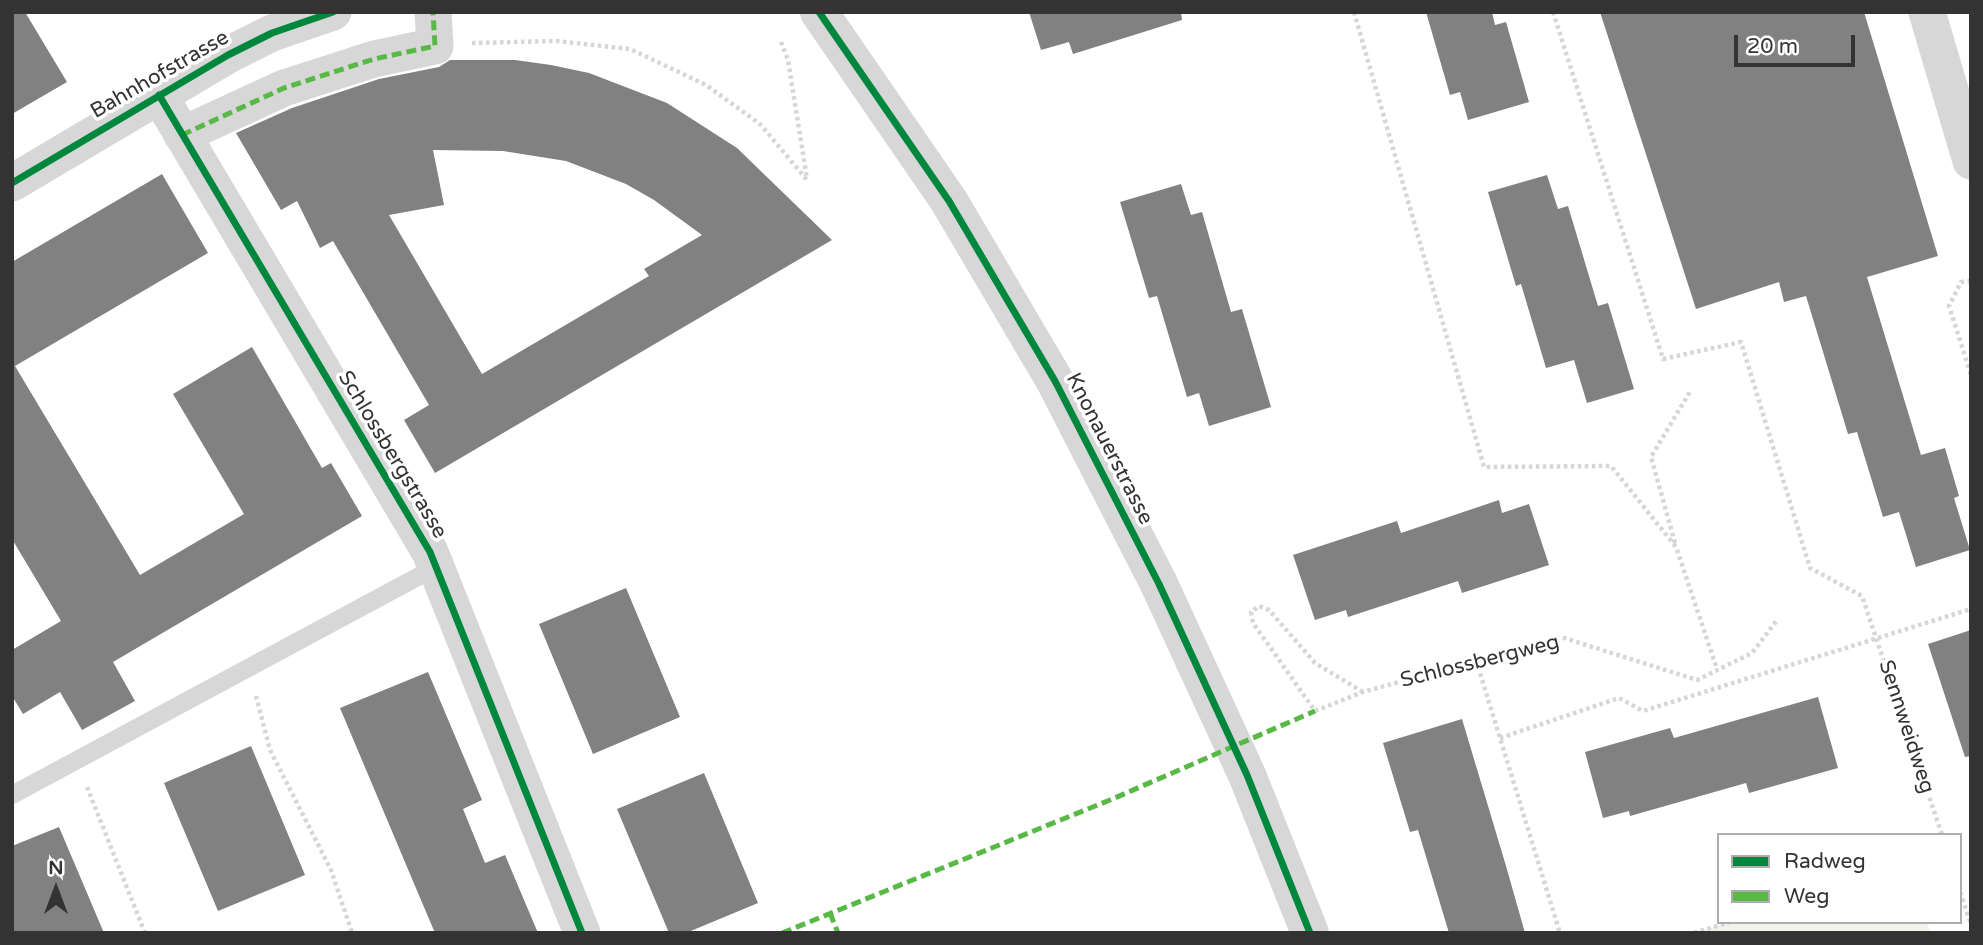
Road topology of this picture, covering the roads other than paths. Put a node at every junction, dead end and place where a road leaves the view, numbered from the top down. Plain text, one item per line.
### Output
1 (433, 12) edge
2 (819, 12) edge
3 (1927, 12) edge
4 (321, 13) edge
5 (159, 95) junction
6 (181, 135) junction
7 (1971, 162) edge
8 (12, 183) edge
9 (436, 567) junction
10 (12, 795) edge
11 (582, 933) edge
12 (1310, 933) edge

1 - 6 street
2 - 12 street, Knonauerstrasse
3 - 7 street
4 - 5 street, Bahnhofstrasse
5 - 6 street, Schlossbergstrasse
5 - 8 street, Bahnhofstrasse
6 - 9 street, Schlossbergstrasse
9 - 10 lane
9 - 11 street, Schlossbergstrasse

